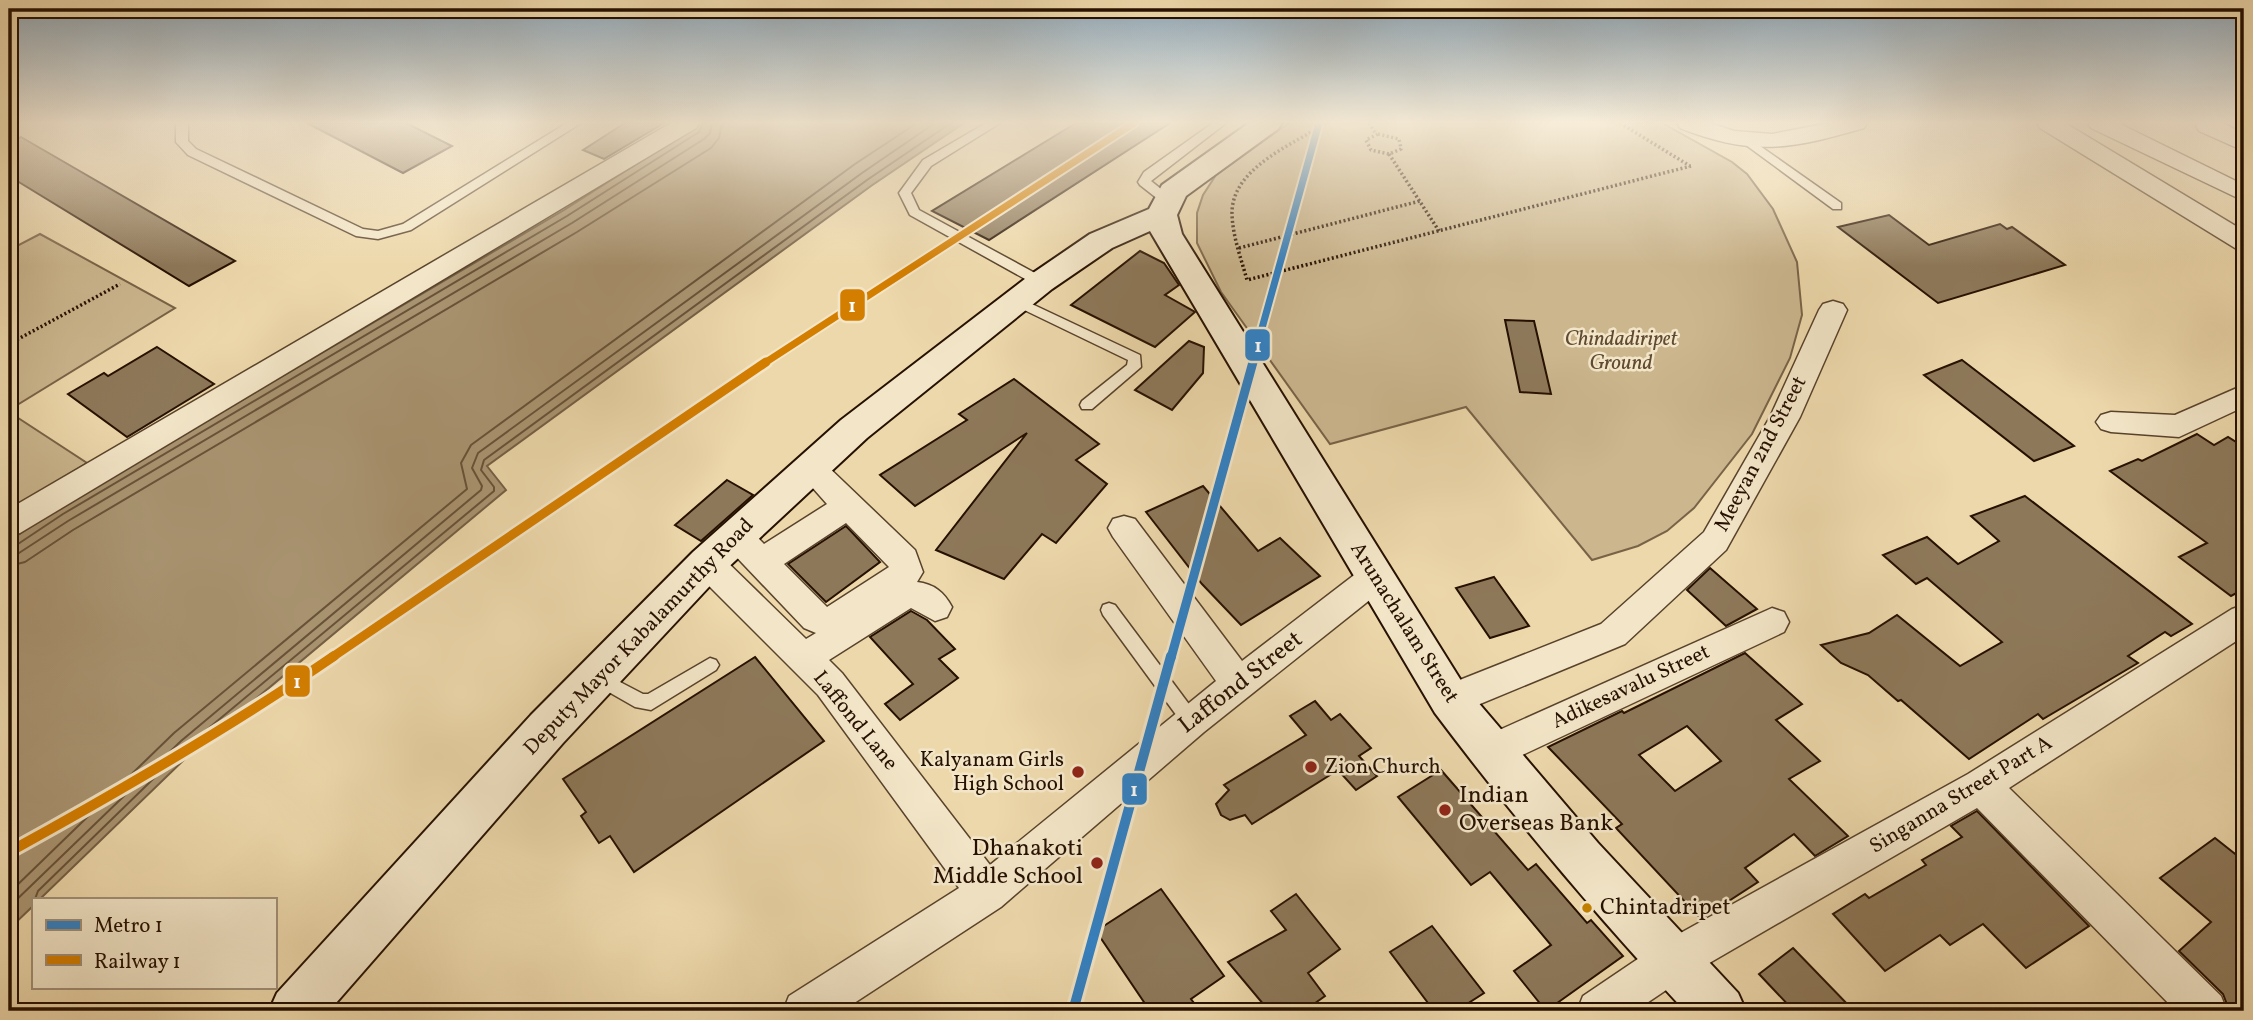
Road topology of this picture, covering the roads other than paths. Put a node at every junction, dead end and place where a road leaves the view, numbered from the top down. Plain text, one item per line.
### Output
1 (231, 171) edge
2 (499, 171) edge
3 (607, 171) edge
4 (921, 171) edge
5 (1154, 171) edge
6 (1207, 171) edge
7 (1788, 171) edge
8 (2126, 171) edge
9 (2196, 171) edge
10 (2244, 194) edge
11 (1167, 202) junction
12 (1837, 206) dead end
13 (2244, 242) edge
14 (1029, 292) junction
15 (1833, 310) dead end
16 (2242, 398) edge
17 (1087, 405) dead end
18 (2110, 422) dead end
19 (811, 469) junction
20 (848, 506) junction
21 (9, 524) edge
22 (1124, 528) dead end
23 (749, 549) junction
24 (707, 563) junction
25 (1374, 578) junction
26 (935, 607) dead end
27 (1109, 610) dead end
28 (2244, 619) edge
29 (1772, 622) dead end
30 (804, 658) junction
31 (710, 665) dead end
32 (597, 677) junction
33 (1239, 684) junction
34 (1450, 700) junction
35 (1191, 721) junction
36 (1490, 752) junction
37 (1981, 786) junction
38 (987, 892) junction
39 (1672, 961) junction
40 (295, 1011) edge
41 (804, 1011) edge
42 (1598, 1011) edge
43 (1720, 1011) edge
44 (2206, 1011) edge

1 - 2 lane
3 - 21 street
4 - 14 lane
5 - 11 lane
6 - 11 main road, Deputy Mayor Kabalamurthy Road
7 - 12 lane
8 - 13 street
9 - 10 street
11 - 14 main road, Deputy Mayor Kabalamurthy Road
11 - 25 main road, Arunachalam Street
14 - 17 lane
14 - 19 main road, Deputy Mayor Kabalamurthy Road
15 - 34 street, Meeyan 2nd Street
16 - 18 street
19 - 20 street
19 - 23 main road, Deputy Mayor Kabalamurthy Road
20 - 23 street
20 - 23 street
22 - 33 street
23 - 24 main road, Deputy Mayor Kabalamurthy Road
24 - 30 street, Laffond Lane
24 - 32 main road, Deputy Mayor Kabalamurthy Road
25 - 33 street, Laffond Street
25 - 34 main road, Arunachalam Street
26 - 30 street
27 - 35 lane
28 - 37 street, Singanna Street Part A
29 - 36 street, Adikesavalu Street
30 - 38 street, Laffond Lane
31 - 32 lane
32 - 40 main road, Deputy Mayor Kabalamurthy Road
33 - 35 street, Laffond Street
34 - 36 main road, Arunachalam Street
35 - 38 street, Laffond Street
36 - 39 main road, Arunachalam Street
37 - 39 street, Singanna Street Part A
37 - 44 street
38 - 41 street, Laffond Street
39 - 42 street, Singanna Street Part A
39 - 43 main road, Arunachalam Street

